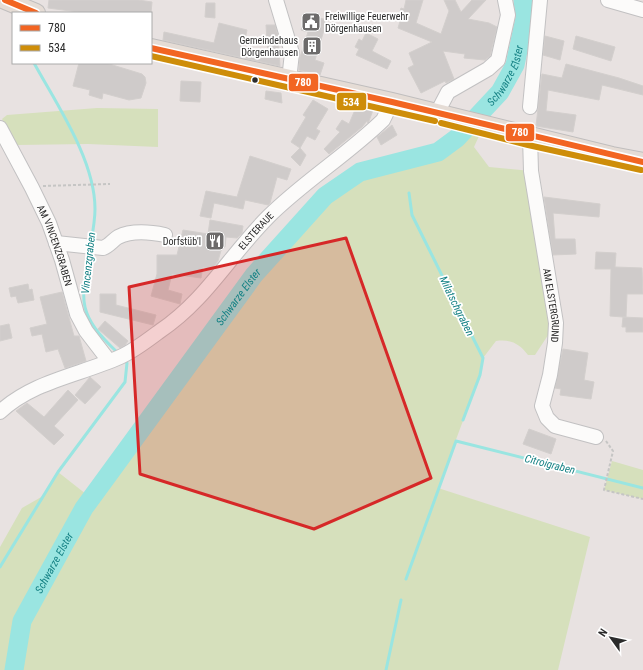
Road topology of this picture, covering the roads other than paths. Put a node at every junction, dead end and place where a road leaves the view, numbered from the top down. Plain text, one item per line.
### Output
1 (276, 0) edge
2 (505, 0) edge
3 (540, 0) edge
4 (608, 0) edge
5 (10, 2) edge
6 (643, 10) edge
7 (34, 12) edge
8 (152, 48) edge
9 (290, 80) junction
10 (392, 102) junction
11 (530, 107) dead end
12 (437, 114) junction
13 (0, 128) edge
14 (530, 137) junction
15 (643, 162) edge
16 (165, 235) dead end
17 (56, 243) junction
18 (117, 358) junction
19 (0, 412) edge
20 (596, 437) road end

1 - 9 street
2 - 12 street
3 - 11 street
4 - 6 street
5 - 7 main road
8 - 9 main road
9 - 10 main road
10 - 12 main road
10 - 18 street, ELSTERAUE
12 - 14 main road
13 - 17 street, AM VINCENZGRABEN
14 - 15 main road
14 - 20 street, AM ELSTERGRUND
16 - 17 street
17 - 18 street, AM VINCENZGRABEN
18 - 19 street

